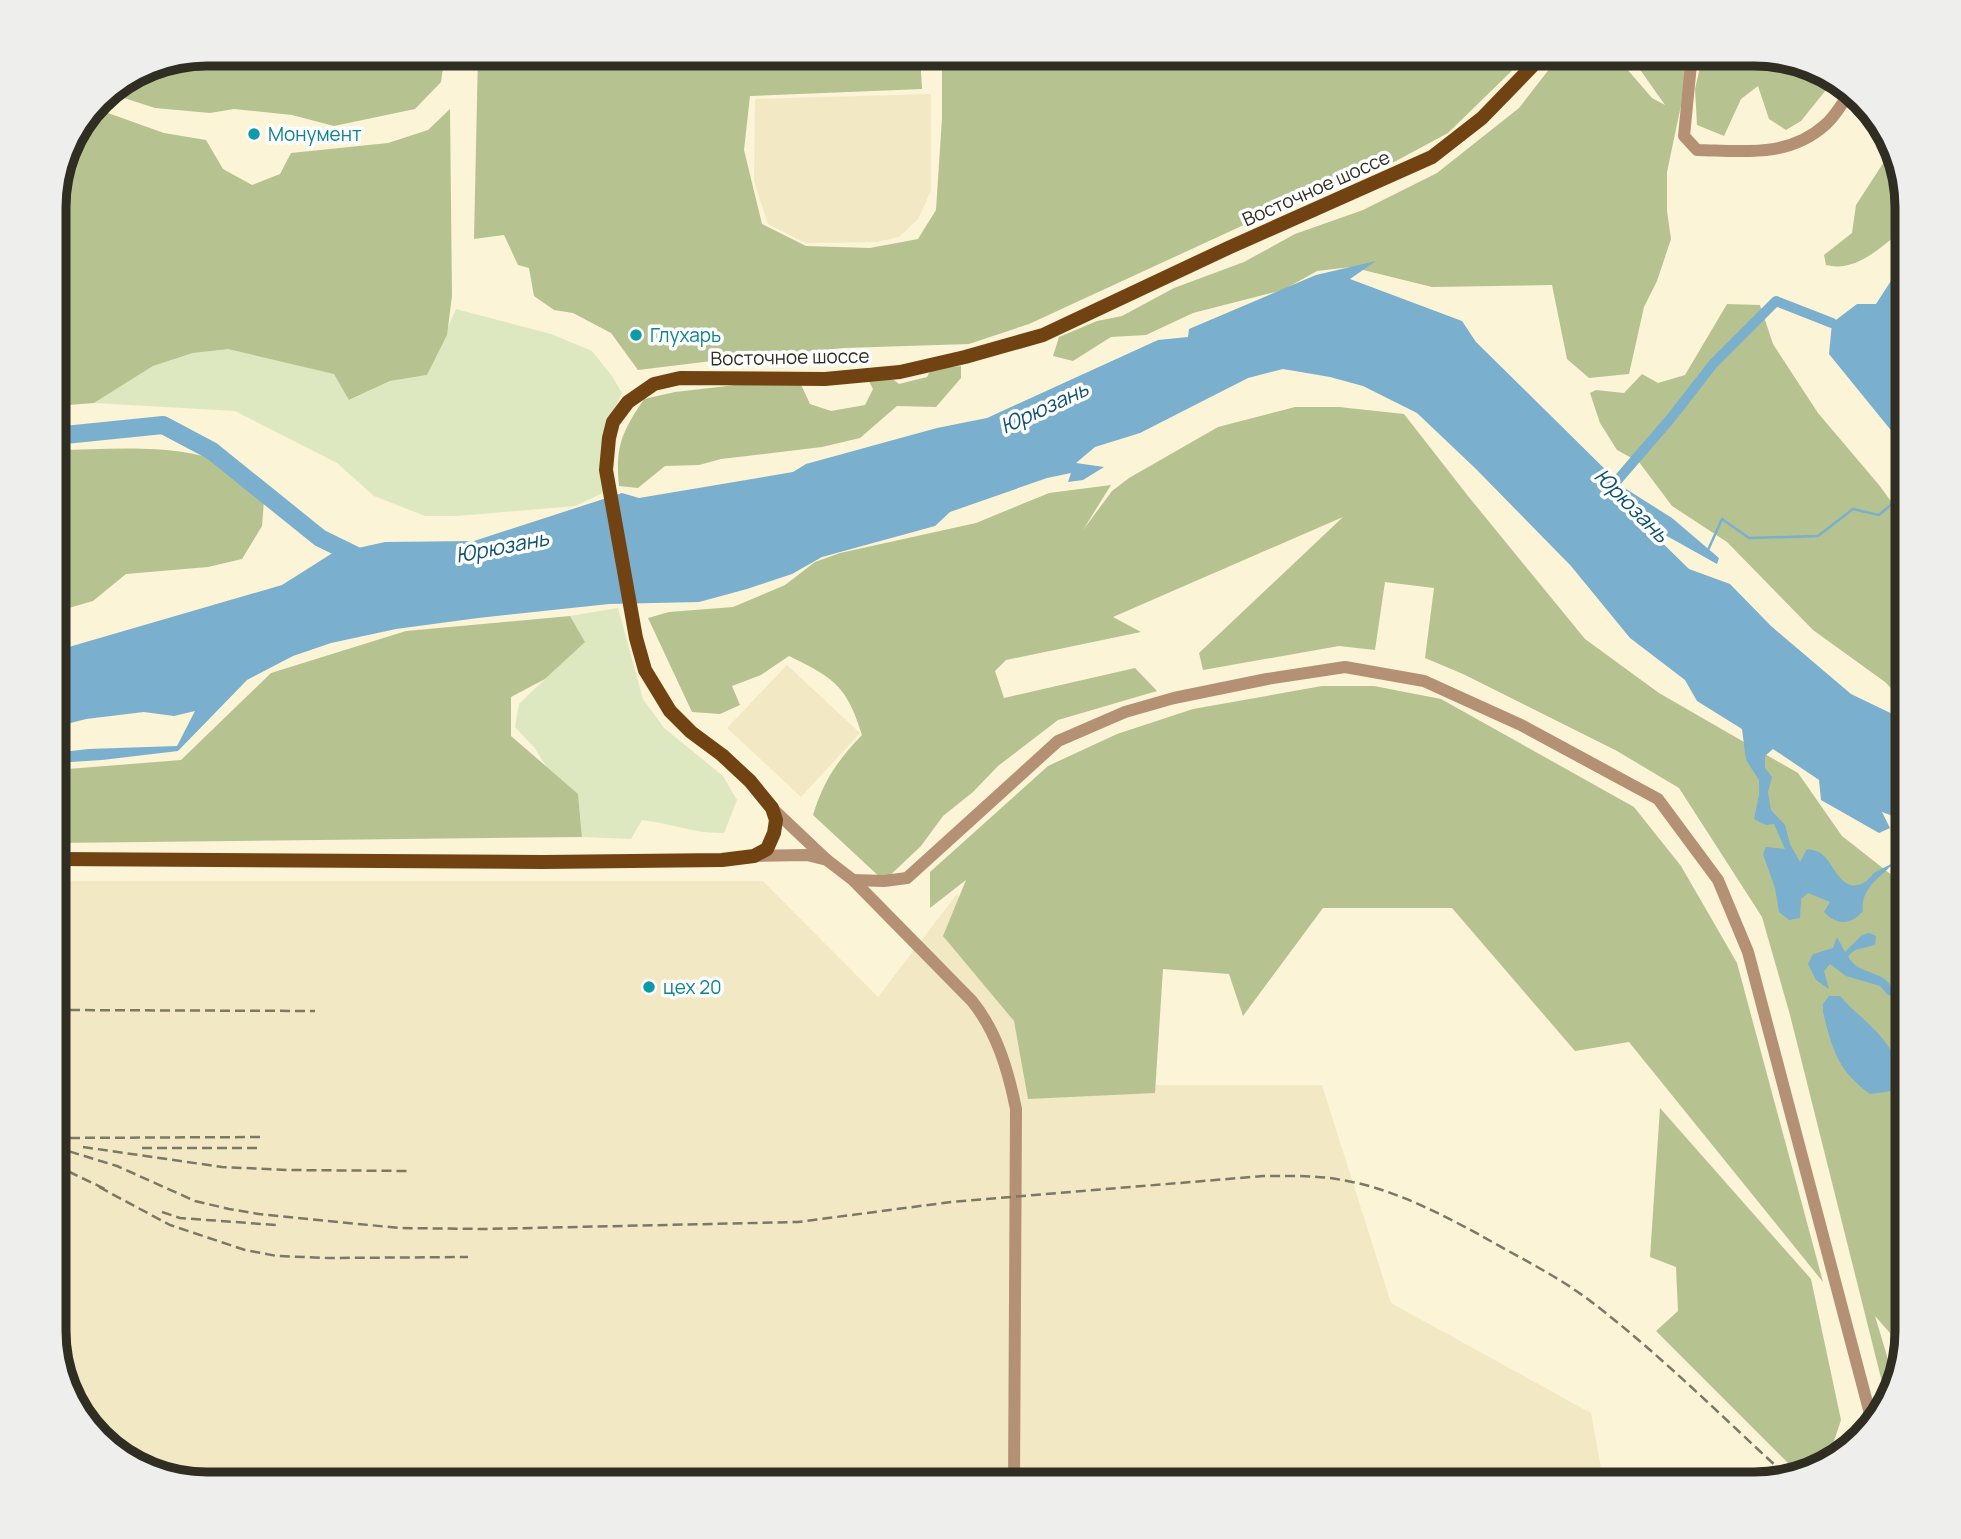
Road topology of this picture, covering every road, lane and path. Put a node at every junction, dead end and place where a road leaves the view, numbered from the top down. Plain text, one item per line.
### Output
1 (1532, 66) edge
2 (1691, 66) edge
3 (1844, 101) edge
4 (772, 808) junction
5 (754, 856) junction
6 (67, 859) edge
7 (827, 860) junction
8 (853, 880) junction
9 (1869, 1411) edge
10 (1014, 1472) edge

1 - 4 main road, Восточное шоссе
2 - 3 street
4 - 5 main road
4 - 7 street, Восточное шоссе
5 - 6 main road
5 - 7 street
7 - 8 street, Восточное шоссе
8 - 9 street
8 - 10 street, Восточное шоссе

